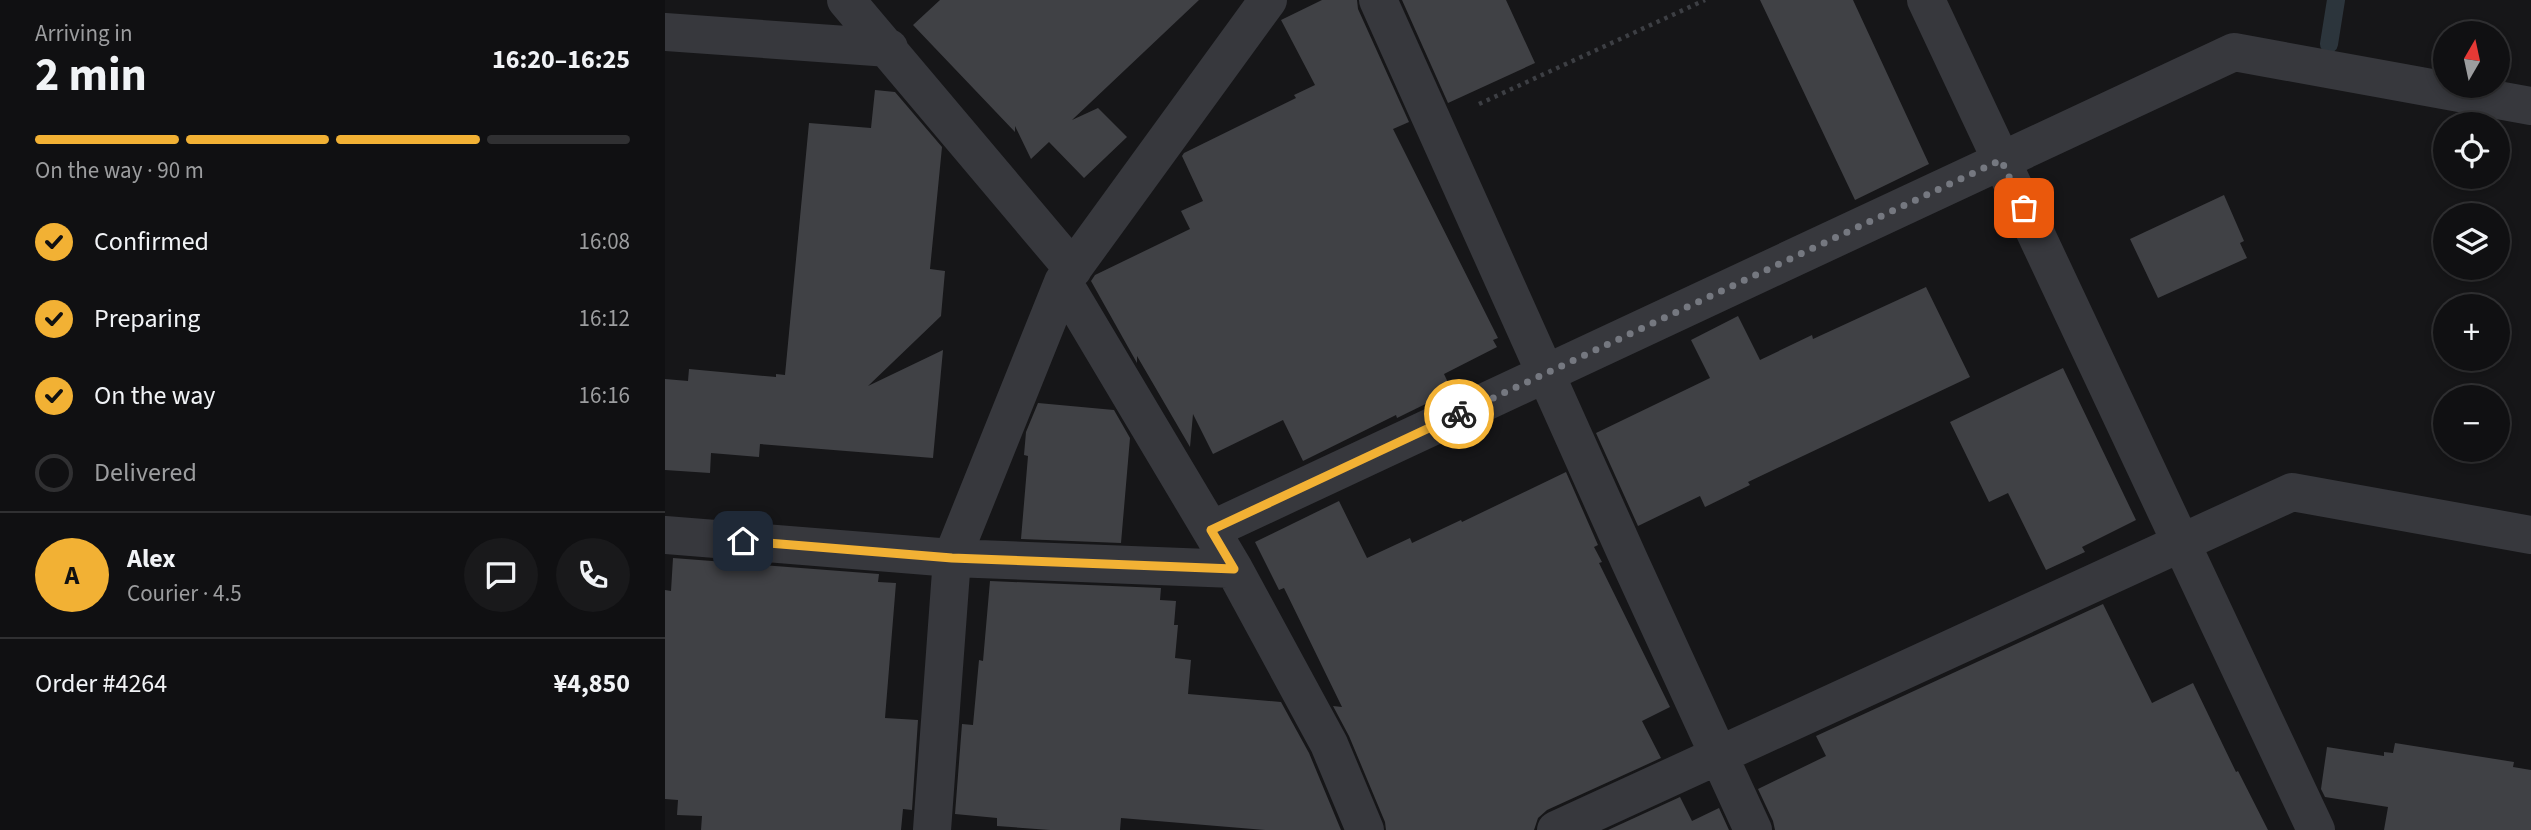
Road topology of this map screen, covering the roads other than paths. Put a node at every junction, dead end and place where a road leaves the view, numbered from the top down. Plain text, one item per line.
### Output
1 (846, 0) edge
2 (1268, 0) edge
3 (1378, 0) edge
4 (1926, 0) edge
5 (665, 32) edge
6 (889, 48) junction
7 (2531, 106) edge
8 (2001, 160) junction
9 (1068, 275) junction
10 (1546, 374) junction
11 (1211, 530) junction
12 (665, 535) edge
13 (2531, 535) edge
14 (2182, 543) junction
15 (952, 558) junction
16 (1234, 569) junction
17 (1719, 755) junction
18 (932, 830) edge
19 (1365, 830) edge
20 (1556, 830) edge
21 (1753, 830) edge
22 (2316, 830) edge

1 - 6 street
2 - 9 street
3 - 10 street
4 - 8 street
5 - 6 street
6 - 9 street
7 - 8 street
8 - 10 street
8 - 14 street
9 - 11 street
9 - 15 street
10 - 11 street
10 - 17 street
11 - 16 street
12 - 15 street
13 - 14 street
14 - 17 street
14 - 22 street
15 - 16 street
15 - 18 street
16 - 19 street
17 - 20 street
17 - 21 street

